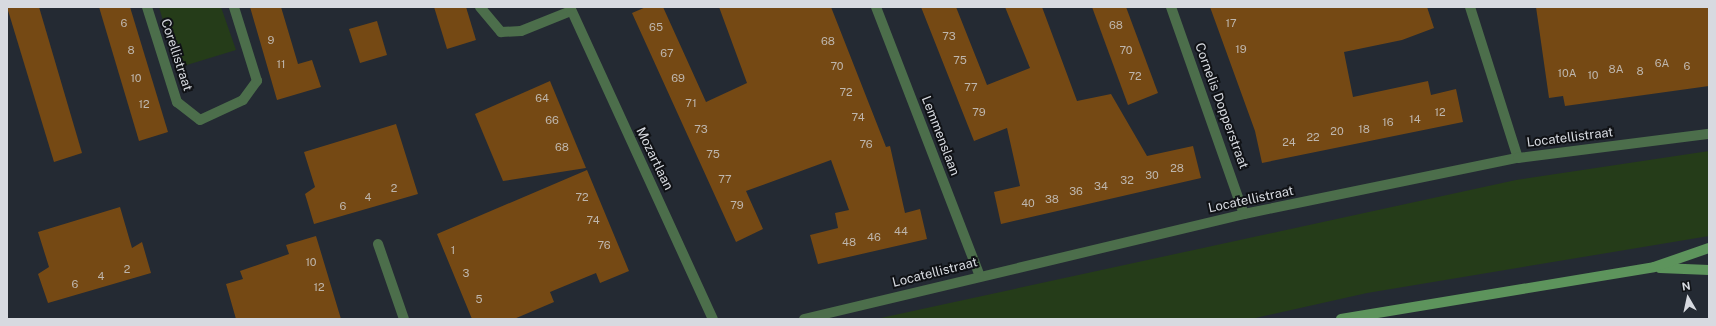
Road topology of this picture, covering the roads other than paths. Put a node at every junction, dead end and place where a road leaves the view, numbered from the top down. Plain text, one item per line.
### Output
1 (147, 7) edge
2 (234, 7) edge
3 (480, 7) edge
4 (876, 7) edge
5 (1171, 7) edge
6 (1470, 7) edge
7 (570, 9) edge
8 (1709, 134) edge
9 (1518, 158) junction
10 (1244, 214) junction
11 (378, 244) dead end
12 (1709, 248) edge
13 (1654, 267) junction
14 (1709, 270) edge
15 (979, 274) junction
16 (404, 319) edge
17 (713, 319) edge
18 (804, 319) edge
19 (1341, 319) edge

1 - 2 street, Corellistraat
3 - 7 street, Mozartlaan
4 - 15 street, Lemmenslaan
5 - 10 street, Cornelis Dopperstraat
6 - 9 street
7 - 17 street, Mozartlaan
8 - 9 street, Locatellistraat
9 - 10 street, Locatellistraat
10 - 15 street, Locatellistraat
11 - 16 street
12 - 13 main road
13 - 14 main road
13 - 19 main road
15 - 18 street, Locatellistraat

